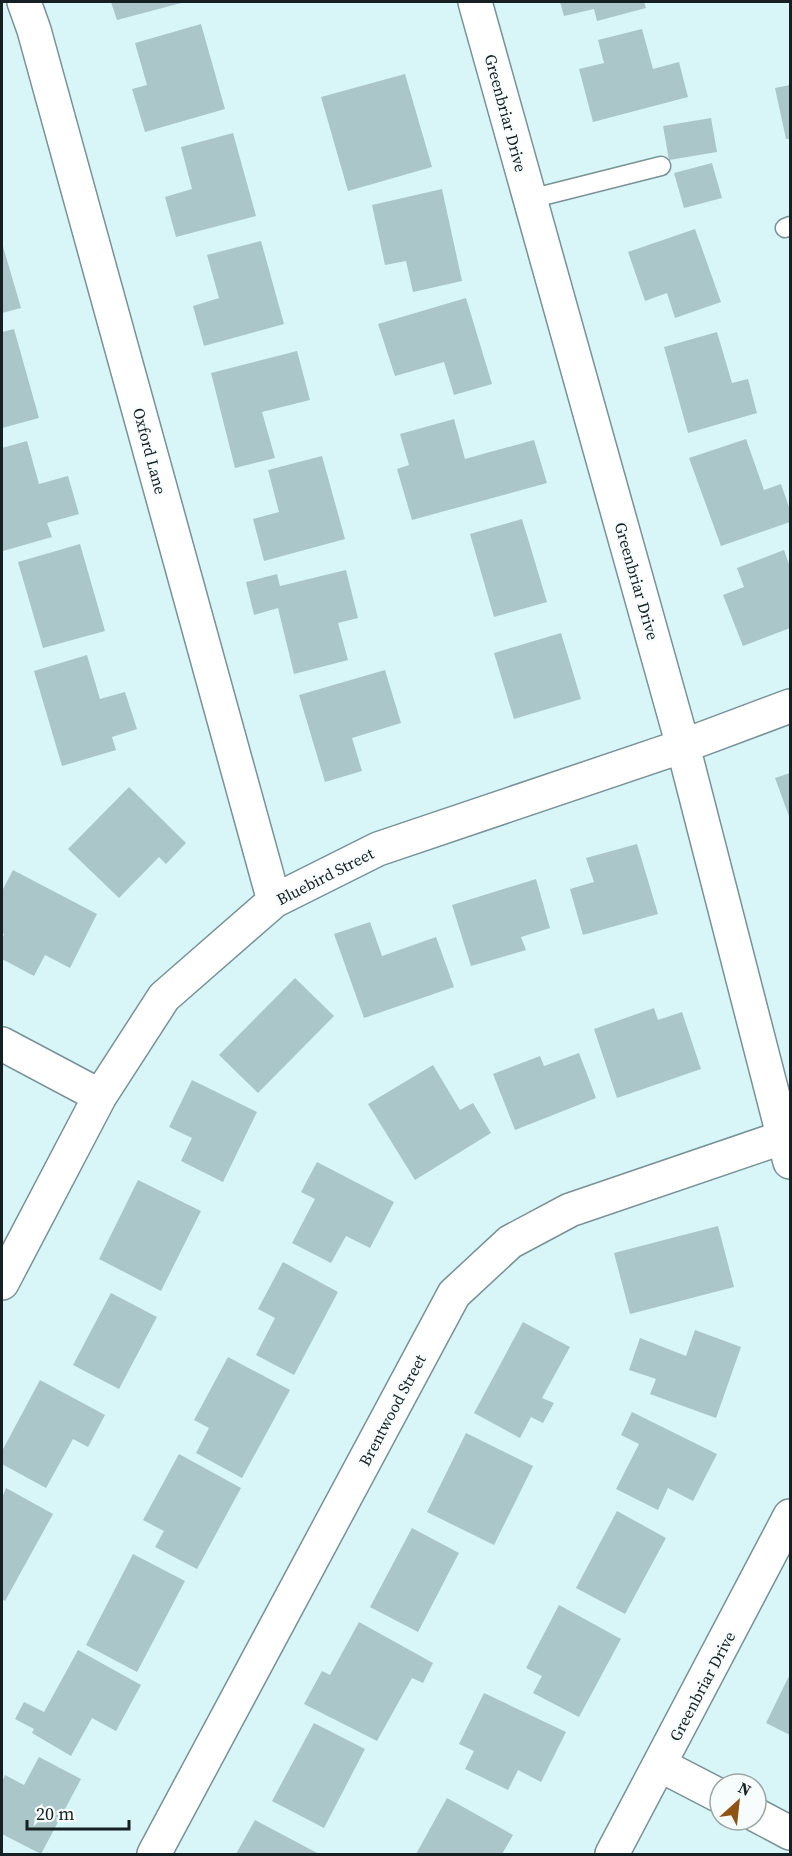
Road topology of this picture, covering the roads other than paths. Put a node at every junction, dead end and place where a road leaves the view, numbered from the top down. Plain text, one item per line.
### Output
1 (24, 2) edge
2 (475, 2) edge
3 (661, 166) dead end
4 (530, 199) junction
5 (790, 706) edge
6 (683, 746) junction
7 (274, 901) junction
8 (2, 1044) edge
9 (100, 1096) junction
10 (787, 1149) edge
11 (2, 1283) edge
12 (790, 1516) edge
13 (660, 1765) junction
14 (708, 1790) edge
15 (768, 1821) edge
16 (790, 1833) edge
17 (154, 1854) edge
18 (612, 1854) edge

1 - 7 street, Oxford Lane
2 - 4 street, Greenbriar Drive
3 - 4 lane
4 - 6 street, Greenbriar Drive
5 - 6 street, Bluebird Street
6 - 7 street, Bluebird Street
6 - 10 street, Greenbriar Drive
7 - 9 street, Bluebird Street
8 - 9 street
9 - 11 street, Bluebird Street
10 - 17 street, Brentwood Street
12 - 13 street, Greenbriar Drive
13 - 14 street
13 - 18 street, Greenbriar Drive
15 - 16 street

